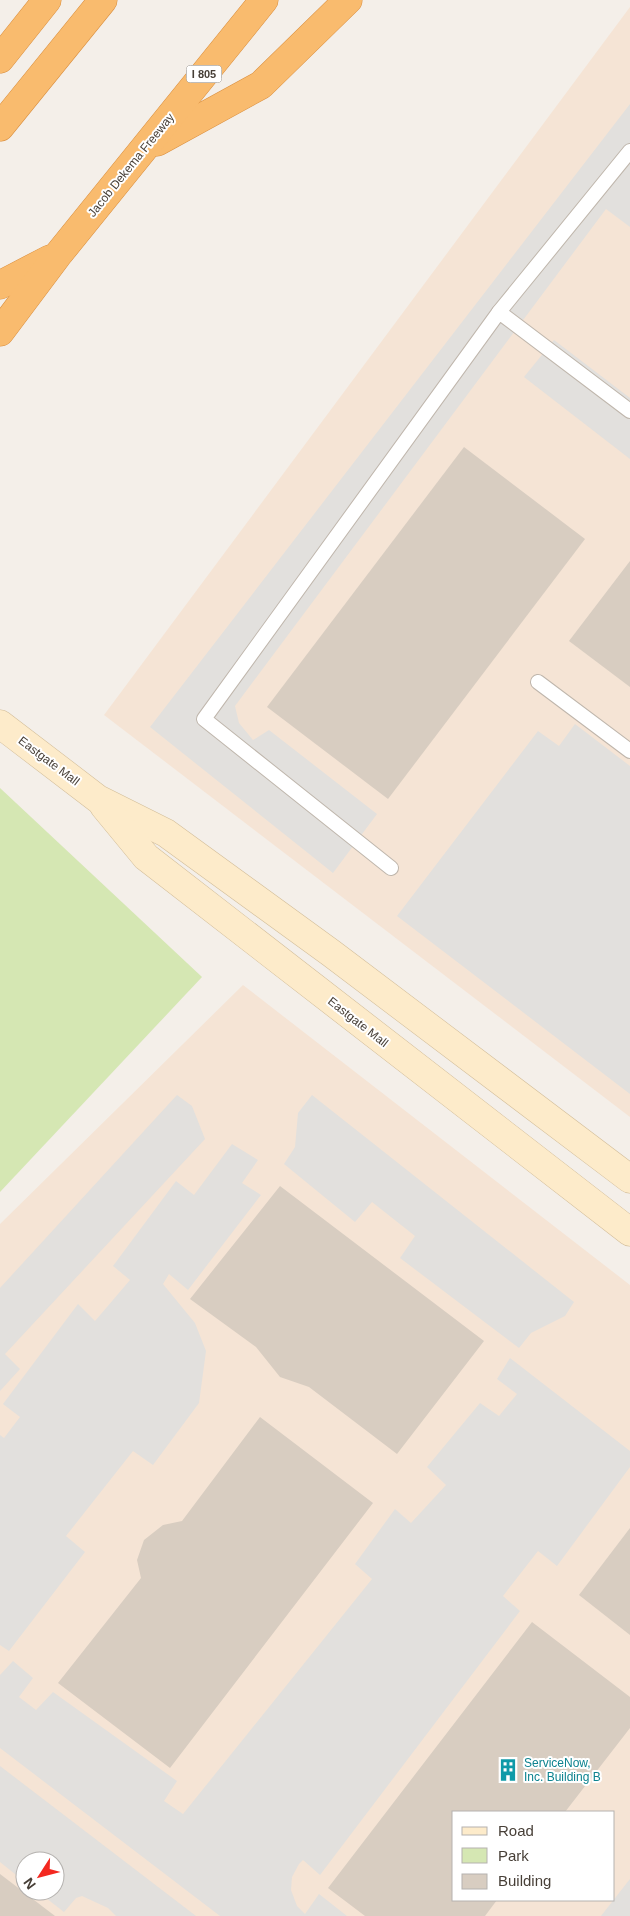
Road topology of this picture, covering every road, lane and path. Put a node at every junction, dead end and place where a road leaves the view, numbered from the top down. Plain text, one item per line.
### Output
1 (47, 0) edge
2 (103, 0) edge
3 (264, 0) edge
4 (348, 0) edge
5 (0, 59) edge
6 (0, 127) edge
7 (145, 148) junction
8 (630, 151) edge
9 (57, 256) junction
10 (0, 285) edge
11 (499, 312) junction
12 (0, 332) edge
13 (630, 411) edge
14 (538, 682) dead end
15 (0, 724) edge
16 (630, 751) edge
17 (98, 799) junction
18 (391, 868) dead end
19 (630, 1179) edge
20 (630, 1232) edge

1 - 5 highway
2 - 6 highway
3 - 7 highway, Jacob Dekema Freeway / I 805
4 - 7 highway
7 - 9 highway, Jacob Dekema Freeway / I 805
8 - 11 lane
9 - 10 highway
9 - 12 highway, Jacob Dekema Freeway / I 805
11 - 13 lane
11 - 18 lane
14 - 16 lane
15 - 17 main road, Eastgate Mall
17 - 19 main road, Eastgate Mall
17 - 20 main road, Eastgate Mall

